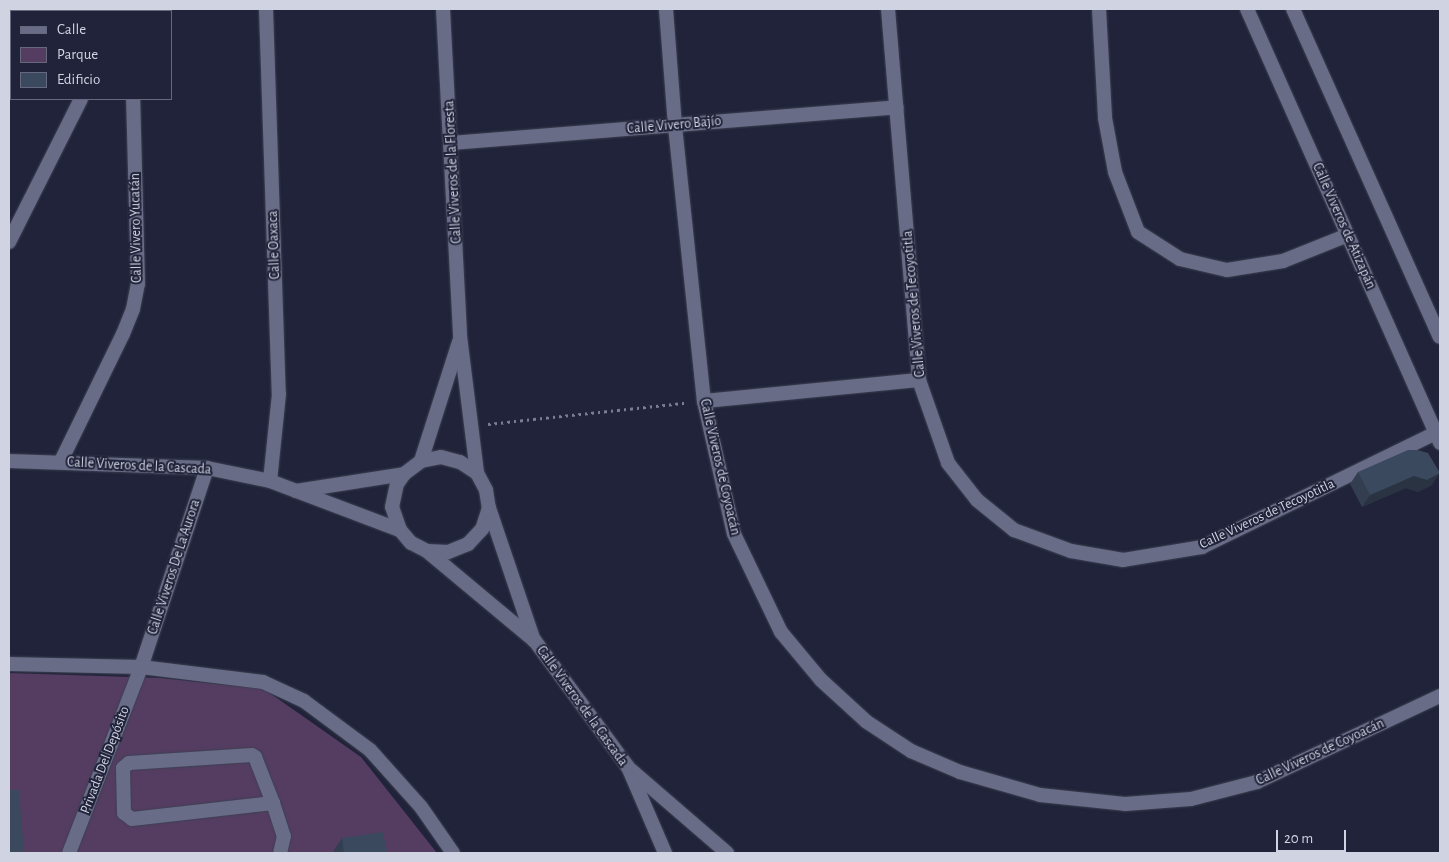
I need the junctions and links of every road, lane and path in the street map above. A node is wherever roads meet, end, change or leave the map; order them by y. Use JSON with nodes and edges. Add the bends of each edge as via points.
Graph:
{"nodes":[{"id":1,"x":266,"y":9,"type":"edge"},
{"id":2,"x":443,"y":9,"type":"edge"},
{"id":3,"x":666,"y":9,"type":"edge"},
{"id":4,"x":888,"y":9,"type":"edge"},
{"id":5,"x":1099,"y":9,"type":"edge"},
{"id":6,"x":1247,"y":9,"type":"edge"},
{"id":7,"x":1293,"y":9,"type":"edge"},
{"id":8,"x":80,"y":100,"type":"edge"},
{"id":9,"x":133,"y":100,"type":"edge"},
{"id":10,"x":897,"y":107,"type":"junction"},
{"id":11,"x":675,"y":126,"type":"junction"},
{"id":12,"x":452,"y":143,"type":"junction"},
{"id":13,"x":1348,"y":235,"type":"junction"},
{"id":14,"x":9,"y":242,"type":"edge"},
{"id":15,"x":460,"y":336,"type":"junction"},
{"id":16,"x":1440,"y":337,"type":"edge"},
{"id":17,"x":919,"y":380,"type":"junction"},
{"id":18,"x":704,"y":401,"type":"junction"},
{"id":19,"x":473,"y":425,"type":"junction"},
{"id":20,"x":1439,"y":436,"type":"edge"},
{"id":21,"x":9,"y":461,"type":"edge"},
{"id":22,"x":61,"y":461,"type":"junction"},
{"id":23,"x":421,"y":461,"type":"junction"},
{"id":24,"x":207,"y":468,"type":"junction"},
{"id":25,"x":404,"y":474,"type":"junction"},
{"id":26,"x":477,"y":474,"type":"junction"},
{"id":27,"x":270,"y":481,"type":"junction"},
{"id":28,"x":296,"y":491,"type":"junction"},
{"id":29,"x":488,"y":508,"type":"junction"},
{"id":30,"x":400,"y":530,"type":"junction"},
{"id":31,"x":427,"y":551,"type":"junction"},
{"id":32,"x":534,"y":642,"type":"junction"},
{"id":33,"x":9,"y":664,"type":"edge"},
{"id":34,"x":141,"y":667,"type":"junction"},
{"id":35,"x":1440,"y":696,"type":"edge"},
{"id":36,"x":628,"y":767,"type":"junction"},
{"id":37,"x":273,"y":803,"type":"junction"},
{"id":38,"x":69,"y":853,"type":"edge"},
{"id":39,"x":280,"y":853,"type":"edge"},
{"id":40,"x":453,"y":853,"type":"edge"},
{"id":41,"x":665,"y":853,"type":"edge"},
{"id":42,"x":727,"y":853,"type":"edge"}],
"edges":[{"from":1,"to":27,"type":"street","name":"Calle Oaxaca","via":[[279,394]]},
{"from":2,"to":12,"type":"street","name":"Calle Viveros de la Floresta"},
{"from":3,"to":11,"type":"street","name":"Calle Viveros de Coyoacán"},
{"from":4,"to":10,"type":"street","name":"Calle Viveros de Tecoyotitla"},
{"from":5,"to":13,"type":"street","via":[[1105,118],[1115,172],[1138,232],[1180,259],[1227,270],[1283,261]]},
{"from":6,"to":13,"type":"street","name":"Calle Viveros de Atizapán"},
{"from":7,"to":16,"type":"street"},
{"from":8,"to":14,"type":"street"},
{"from":9,"to":22,"type":"street","name":"Calle Vivero Yucatán","via":[[138,284],[122,334]]},
{"from":10,"to":11,"type":"street","name":"Calle Vivero Bajío"},
{"from":10,"to":17,"type":"street","name":"Calle Viveros de Tecoyotitla"},
{"from":11,"to":12,"type":"street","name":"Calle Vivero Bajío"},
{"from":11,"to":18,"type":"street","name":"Calle Viveros de Coyoacán"},
{"from":12,"to":15,"type":"street","name":"Calle Viveros de la Floresta"},
{"from":13,"to":20,"type":"street","name":"Calle Viveros de Atizapán"},
{"from":15,"to":19,"type":"street","name":"Calle Viveros de la Floresta"},
{"from":15,"to":23,"type":"street","name":"Calle Viveros de la Floresta"},
{"from":17,"to":18,"type":"street"},
{"from":17,"to":20,"type":"street","name":"Calle Viveros de Tecoyotitla","via":[[948,463],[977,500],[1014,530],[1071,550],[1123,560],[1202,547]]},
{"from":18,"to":19,"type":"path"},
{"from":18,"to":35,"type":"street","name":"Calle Viveros de Coyoacán","via":[[734,534],[781,632],[820,680],[867,722],[911,751],[960,772],[1040,795],[1125,804],[1190,799],[1257,782]]},
{"from":19,"to":26,"type":"street","name":"Calle Viveros de la Floresta"},
{"from":21,"to":22,"type":"street","name":"Calle Viveros de la Cascada"},
{"from":22,"to":24,"type":"street","name":"Calle Viveros de la Cascada"},
{"from":23,"to":25,"type":"street"},
{"from":23,"to":26,"type":"street","via":[[441,457],[460,462]]},
{"from":24,"to":27,"type":"street","name":"Calle Viveros de la Cascada"},
{"from":24,"to":34,"type":"street","name":"Calle Viveros De La Aurora"},
{"from":25,"to":28,"type":"street","name":"Calle Viveros de la Cascada"},
{"from":25,"to":30,"type":"street","via":[[397,484],[392,507]]},
{"from":26,"to":29,"type":"street","via":[[486,490]]},
{"from":27,"to":28,"type":"street","name":"Calle Viveros de la Cascada"},
{"from":28,"to":30,"type":"street","name":"Calle Viveros de la Cascada"},
{"from":29,"to":31,"type":"street","via":[[482,529],[468,544],[448,552]]},
{"from":29,"to":32,"type":"street","name":"Calle Viveros de la Cascada"},
{"from":30,"to":31,"type":"street","via":[[412,543]]},
{"from":31,"to":32,"type":"street","name":"Calle Viveros de la Cascada"},
{"from":32,"to":36,"type":"street","name":"Calle Viveros de la Cascada"},
{"from":33,"to":34,"type":"street"},
{"from":34,"to":38,"type":"street","name":"Privada Del Depósito"},
{"from":34,"to":40,"type":"street","via":[[263,682],[304,701],[370,750],[421,807]]},
{"from":36,"to":41,"type":"street","name":"Calle Viveros de la Cascada"},
{"from":36,"to":42,"type":"street"},
{"from":37,"to":37,"type":"street","via":[[132,819],[124,813],[123,768],[129,763],[248,754],[256,757]]},
{"from":37,"to":39,"type":"street","via":[[284,836]]}]}
